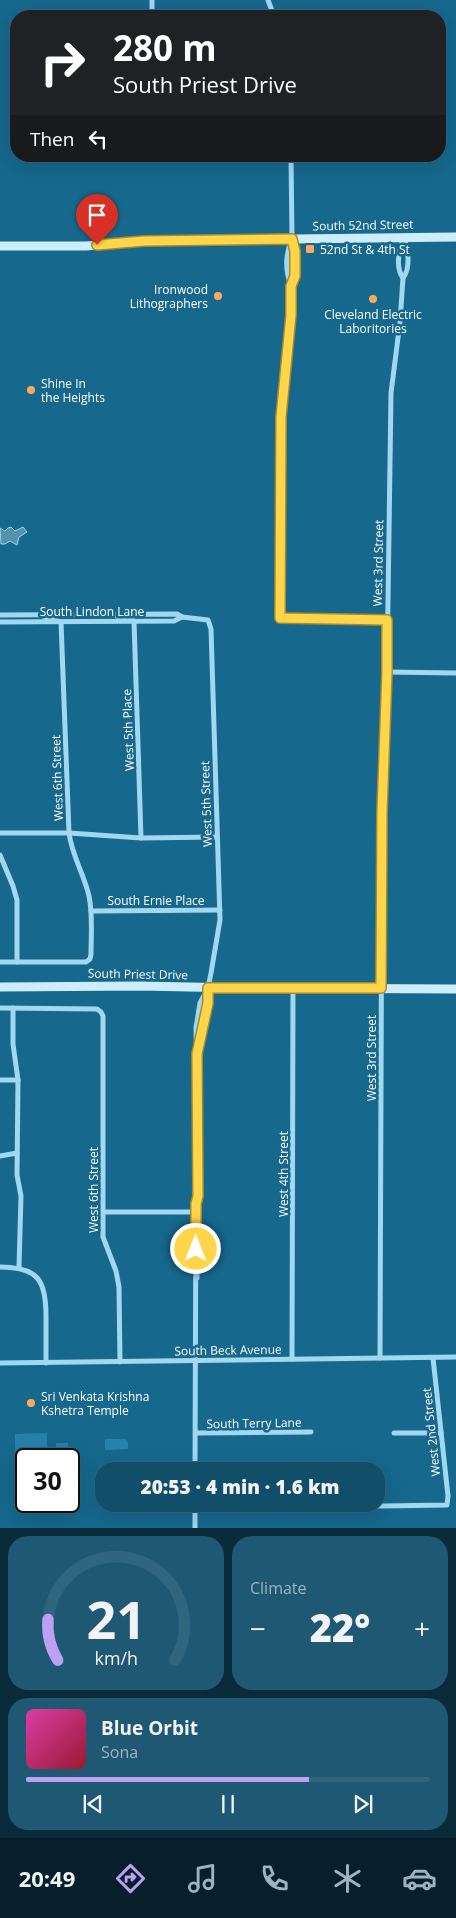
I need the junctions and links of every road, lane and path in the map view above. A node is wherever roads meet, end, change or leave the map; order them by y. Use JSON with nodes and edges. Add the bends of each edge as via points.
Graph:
{"nodes":[{"id":1,"x":292,"y":162,"type":"edge"},
{"id":2,"x":456,"y":236,"type":"edge"},
{"id":3,"x":404,"y":237,"type":"junction"},
{"id":4,"x":292,"y":239,"type":"junction"},
{"id":5,"x":0,"y":246,"type":"edge"},
{"id":6,"x":111,"y":614,"type":"junction"},
{"id":7,"x":0,"y":615,"type":"edge"},
{"id":8,"x":40,"y":615,"type":"junction"},
{"id":9,"x":182,"y":617,"type":"junction"},
{"id":10,"x":208,"y":620,"type":"joint"},
{"id":11,"x":387,"y":620,"type":"junction"},
{"id":12,"x":134,"y":621,"type":"junction"},
{"id":13,"x":0,"y":622,"type":"edge"},
{"id":14,"x":61,"y":622,"type":"junction"},
{"id":15,"x":387,"y":672,"type":"junction"},
{"id":16,"x":456,"y":673,"type":"edge"},
{"id":17,"x":0,"y":833,"type":"edge"},
{"id":18,"x":69,"y":833,"type":"junction"},
{"id":19,"x":142,"y":838,"type":"junction"},
{"id":20,"x":217,"y":838,"type":"junction"},
{"id":21,"x":0,"y":855,"type":"edge"},
{"id":22,"x":91,"y":910,"type":"junction"},
{"id":23,"x":220,"y":910,"type":"junction"},
{"id":24,"x":90,"y":959,"type":"joint"},
{"id":25,"x":0,"y":962,"type":"edge"},
{"id":26,"x":17,"y":962,"type":"junction"},
{"id":27,"x":0,"y":987,"type":"edge"},
{"id":28,"x":208,"y":988,"type":"junction"},
{"id":29,"x":293,"y":988,"type":"junction"},
{"id":30,"x":381,"y":988,"type":"junction"},
{"id":31,"x":456,"y":989,"type":"edge"},
{"id":32,"x":0,"y":1008,"type":"edge"},
{"id":33,"x":13,"y":1008,"type":"junction"},
{"id":34,"x":0,"y":1080,"type":"edge"},
{"id":35,"x":18,"y":1080,"type":"junction"},
{"id":36,"x":17,"y":1153,"type":"junction"},
{"id":37,"x":0,"y":1156,"type":"edge"},
{"id":38,"x":103,"y":1212,"type":"junction"},
{"id":39,"x":196,"y":1212,"type":"junction"},
{"id":40,"x":0,"y":1267,"type":"edge"},
{"id":41,"x":19,"y":1267,"type":"junction"},
{"id":42,"x":456,"y":1357,"type":"edge"},
{"id":43,"x":380,"y":1358,"type":"junction"},
{"id":44,"x":433,"y":1358,"type":"junction"},
{"id":45,"x":292,"y":1359,"type":"junction"},
{"id":46,"x":196,"y":1361,"type":"junction"},
{"id":47,"x":120,"y":1362,"type":"junction"},
{"id":48,"x":0,"y":1363,"type":"edge"},
{"id":49,"x":46,"y":1363,"type":"junction"},
{"id":50,"x":312,"y":1432,"type":"dead end"},
{"id":51,"x":196,"y":1433,"type":"junction"},
{"id":52,"x":394,"y":1433,"type":"dead end"},
{"id":53,"x":441,"y":1433,"type":"junction"},
{"id":54,"x":196,"y":1462,"type":"edge"},
{"id":55,"x":385,"y":1504,"type":"edge"},
{"id":56,"x":196,"y":1512,"type":"edge"},
{"id":57,"x":195,"y":1528,"type":"edge"}],
"edges":[{"from":1,"to":4,"type":"street"},
{"from":2,"to":3,"type":"main road","name":"South 52nd Street"},
{"from":3,"to":4,"type":"main road","name":"South 52nd Street"},
{"from":3,"to":11,"type":"street","name":"West 3rd Street","via":[[407,264],[391,393]]},
{"from":4,"to":5,"type":"main road","name":"South 52nd Street"},
{"from":4,"to":11,"type":"street","via":[[295,276],[291,286],[281,417],[280,618]]},
{"from":6,"to":8,"type":"street","name":"South Lindon Lane"},
{"from":6,"to":9,"type":"street","name":"South Lindon Lane","via":[[177,614]]},
{"from":6,"to":12,"type":"street"},
{"from":7,"to":8,"type":"street","name":"South Lindon Lane"},
{"from":8,"to":14,"type":"street"},
{"from":9,"to":10,"type":"street","name":"South Lindon Lane"},
{"from":9,"to":12,"type":"street","name":"South Lindon Lane","via":[[177,621]]},
{"from":10,"to":20,"type":"street","name":"West 5th Street","via":[[211,629]]},
{"from":11,"to":15,"type":"street","name":"West 3rd Street"},
{"from":12,"to":14,"type":"street","name":"South Lindon Lane"},
{"from":12,"to":19,"type":"street","name":"West 5th Place"},
{"from":13,"to":14,"type":"street","name":"South Lindon Lane"},
{"from":14,"to":18,"type":"street","name":"West 6th Street"},
{"from":15,"to":16,"type":"street"},
{"from":15,"to":30,"type":"street","name":"West 3rd Street"},
{"from":17,"to":18,"type":"street"},
{"from":18,"to":19,"type":"street"},
{"from":18,"to":22,"type":"street","name":"West 6th Street"},
{"from":19,"to":20,"type":"street"},
{"from":20,"to":23,"type":"street","name":"West 5th Street"},
{"from":21,"to":26,"type":"street","via":[[17,900]]},
{"from":22,"to":23,"type":"street","name":"South Ernie Place"},
{"from":22,"to":24,"type":"street","name":"West 6th Street"},
{"from":23,"to":28,"type":"street","name":"West 5th Street","via":[[218,940]]},
{"from":24,"to":26,"type":"street","name":"South Priest Drive","via":[[86,962]]},
{"from":25,"to":26,"type":"street","name":"South Priest Drive"},
{"from":27,"to":28,"type":"main road","name":"South Priest Drive"},
{"from":28,"to":29,"type":"main road","name":"South Priest Drive"},
{"from":28,"to":39,"type":"street","name":"West 5th Street","via":[[197,1054]]},
{"from":29,"to":30,"type":"main road","name":"South Priest Drive"},
{"from":29,"to":45,"type":"street","name":"West 4th Street"},
{"from":30,"to":31,"type":"main road","name":"South Priest Drive"},
{"from":30,"to":43,"type":"street","name":"West 3rd Street"},
{"from":32,"to":33,"type":"street"},
{"from":33,"to":35,"type":"street"},
{"from":33,"to":38,"type":"street","name":"West 6th Street","via":[[97,1009],[103,1016]]},
{"from":34,"to":35,"type":"street"},
{"from":35,"to":36,"type":"street"},
{"from":36,"to":37,"type":"street"},
{"from":36,"to":41,"type":"street"},
{"from":38,"to":39,"type":"street"},
{"from":38,"to":47,"type":"street","name":"West 6th Street","via":[[103,1237],[114,1263],[119,1287]]},
{"from":39,"to":46,"type":"street","name":"West 5th Street"},
{"from":40,"to":41,"type":"street"},
{"from":41,"to":49,"type":"street","via":[[40,1280],[45,1294]]},
{"from":42,"to":44,"type":"street","name":"South Beck Avenue"},
{"from":43,"to":44,"type":"street","name":"South Beck Avenue"},
{"from":43,"to":45,"type":"street","name":"South Beck Avenue"},
{"from":44,"to":53,"type":"street","name":"West 2nd Street"},
{"from":45,"to":46,"type":"street","name":"South Beck Avenue"},
{"from":46,"to":47,"type":"street","name":"South Beck Avenue"},
{"from":46,"to":51,"type":"street","name":"West 5th Street"},
{"from":47,"to":49,"type":"street","name":"South Beck Avenue"},
{"from":48,"to":49,"type":"street","name":"South Beck Avenue"},
{"from":50,"to":51,"type":"street","name":"South Terry Lane"},
{"from":51,"to":54,"type":"street","name":"West 5th Street"},
{"from":52,"to":53,"type":"street"},
{"from":53,"to":55,"type":"street","name":"West 2nd Street","via":[[447,1504]]},
{"from":56,"to":57,"type":"street"}]}
